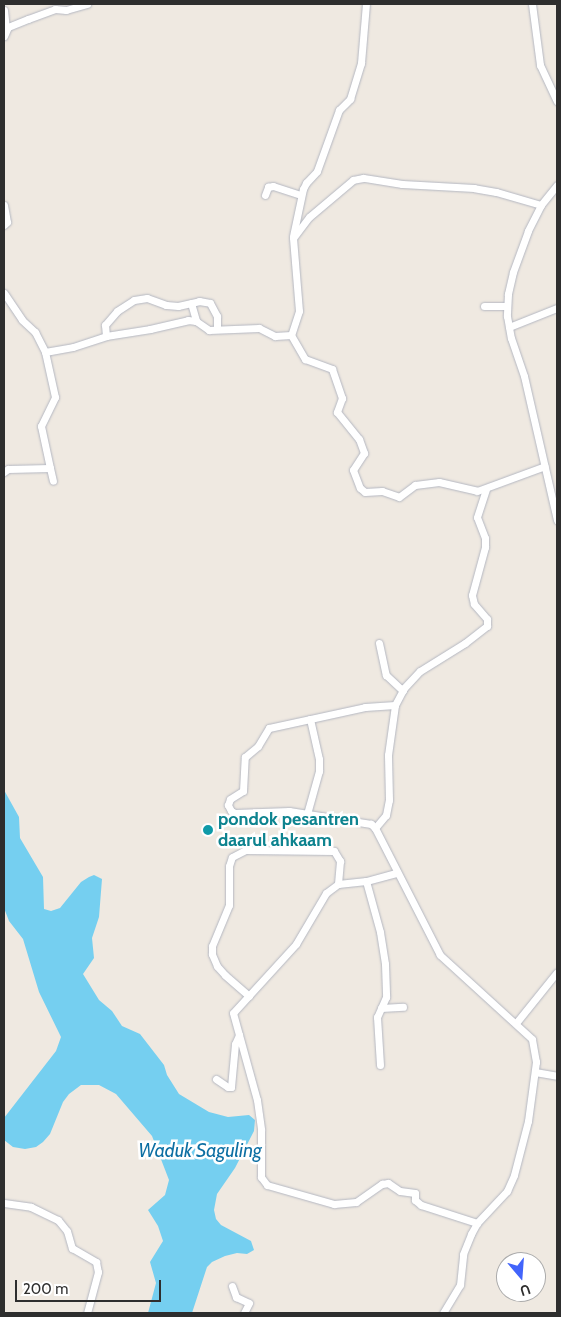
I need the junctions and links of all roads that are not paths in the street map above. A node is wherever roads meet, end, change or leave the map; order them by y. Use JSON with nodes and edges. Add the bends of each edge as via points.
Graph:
{"nodes":[{"id":1,"x":87,"y":4,"type":"edge"},
{"id":2,"x":366,"y":4,"type":"edge"},
{"id":3,"x":532,"y":4,"type":"edge"},
{"id":4,"x":4,"y":10,"type":"edge"},
{"id":5,"x":5,"y":33,"type":"edge"},
{"id":6,"x":557,"y":101,"type":"edge"},
{"id":7,"x":557,"y":185,"type":"edge"},
{"id":8,"x":265,"y":195,"type":"dead end"},
{"id":9,"x":302,"y":195,"type":"junction"},
{"id":10,"x":4,"y":205,"type":"edge"},
{"id":11,"x":541,"y":205,"type":"junction"},
{"id":12,"x":4,"y":225,"type":"edge"},
{"id":13,"x":293,"y":238,"type":"junction"},
{"id":14,"x":4,"y":293,"type":"edge"},
{"id":15,"x":190,"y":303,"type":"junction"},
{"id":16,"x":484,"y":306,"type":"dead end"},
{"id":17,"x":507,"y":306,"type":"junction"},
{"id":18,"x":557,"y":308,"type":"edge"},
{"id":19,"x":196,"y":321,"type":"junction"},
{"id":20,"x":509,"y":327,"type":"junction"},
{"id":21,"x":217,"y":329,"type":"junction"},
{"id":22,"x":291,"y":335,"type":"junction"},
{"id":23,"x":106,"y":336,"type":"junction"},
{"id":24,"x":45,"y":352,"type":"junction"},
{"id":25,"x":545,"y":466,"type":"junction"},
{"id":26,"x":50,"y":468,"type":"junction"},
{"id":27,"x":4,"y":472,"type":"edge"},
{"id":28,"x":549,"y":478,"type":"junction"},
{"id":29,"x":52,"y":481,"type":"dead end"},
{"id":30,"x":557,"y":484,"type":"edge"},
{"id":31,"x":486,"y":489,"type":"junction"},
{"id":32,"x":557,"y":520,"type":"edge"},
{"id":33,"x":379,"y":643,"type":"dead end"},
{"id":34,"x":402,"y":691,"type":"junction"},
{"id":35,"x":395,"y":704,"type":"junction"},
{"id":36,"x":310,"y":719,"type":"junction"},
{"id":37,"x":307,"y":814,"type":"junction"},
{"id":38,"x":375,"y":828,"type":"junction"},
{"id":39,"x":396,"y":873,"type":"junction"},
{"id":40,"x":366,"y":881,"type":"junction"},
{"id":41,"x":338,"y":884,"type":"junction"},
{"id":42,"x":557,"y":972,"type":"edge"},
{"id":43,"x":249,"y":996,"type":"junction"},
{"id":44,"x":403,"y":1007,"type":"dead end"},
{"id":45,"x":381,"y":1008,"type":"junction"},
{"id":46,"x":516,"y":1023,"type":"junction"},
{"id":47,"x":239,"y":1035,"type":"junction"},
{"id":48,"x":380,"y":1065,"type":"dead end"},
{"id":49,"x":535,"y":1072,"type":"junction"},
{"id":50,"x":557,"y":1076,"type":"edge"},
{"id":51,"x":216,"y":1079,"type":"dead end"},
{"id":52,"x":4,"y":1203,"type":"edge"},
{"id":53,"x":477,"y":1223,"type":"junction"},
{"id":54,"x":232,"y":1286,"type":"dead end"},
{"id":55,"x":86,"y":1313,"type":"edge"},
{"id":56,"x":244,"y":1313,"type":"edge"},
{"id":57,"x":444,"y":1313,"type":"edge"}],
"edges":[{"from":1,"to":5,"type":"street","via":[[66,10],[54,9]]},
{"from":2,"to":9,"type":"street","via":[[361,63],[350,99],[339,110],[317,171],[306,183]]},
{"from":3,"to":6,"type":"street","via":[[540,64]]},
{"from":4,"to":5,"type":"street"},
{"from":7,"to":11,"type":"street"},
{"from":8,"to":9,"type":"street","via":[[268,187],[273,186]]},
{"from":9,"to":13,"type":"street"},
{"from":10,"to":12,"type":"street","via":[[7,222]]},
{"from":11,"to":13,"type":"street","via":[[474,188],[357,178],[309,217]]},
{"from":11,"to":17,"type":"street","via":[[513,272]]},
{"from":13,"to":22,"type":"street","via":[[299,312]]},
{"from":14,"to":24,"type":"street","via":[[22,320],[35,332]]},
{"from":15,"to":19,"type":"street"},
{"from":15,"to":21,"type":"street","via":[[210,303],[217,316]]},
{"from":15,"to":23,"type":"street","via":[[178,306],[147,298],[134,300],[122,306],[108,320]]},
{"from":16,"to":17,"type":"street"},
{"from":17,"to":20,"type":"street"},
{"from":18,"to":20,"type":"street"},
{"from":19,"to":21,"type":"street","via":[[207,329]]},
{"from":19,"to":23,"type":"street"},
{"from":20,"to":25,"type":"street"},
{"from":21,"to":22,"type":"street","via":[[259,328],[275,336]]},
{"from":22,"to":31,"type":"street","via":[[304,359],[332,369],[342,398],[336,411],[358,439],[364,453],[353,470],[365,492],[382,491],[399,497],[415,485],[439,482],[473,491]]},
{"from":23,"to":24,"type":"street"},
{"from":24,"to":26,"type":"street","via":[[55,397],[41,429]]},
{"from":25,"to":28,"type":"street"},
{"from":25,"to":31,"type":"street"},
{"from":26,"to":27,"type":"street","via":[[8,469]]},
{"from":26,"to":29,"type":"street"},
{"from":28,"to":30,"type":"street"},
{"from":28,"to":32,"type":"street"},
{"from":31,"to":34,"type":"street","via":[[477,517],[485,548],[472,595],[488,626],[423,669]]},
{"from":33,"to":34,"type":"street","via":[[386,675]]},
{"from":34,"to":35,"type":"street"},
{"from":35,"to":36,"type":"street"},
{"from":35,"to":38,"type":"street","via":[[388,755],[389,800],[386,815]]},
{"from":36,"to":37,"type":"street","via":[[319,771]]},
{"from":36,"to":37,"type":"street","via":[[267,730],[261,743],[245,757],[243,791],[230,799],[228,805],[235,813],[275,811]]},
{"from":37,"to":38,"type":"street","via":[[367,822]]},
{"from":38,"to":39,"type":"street"},
{"from":39,"to":40,"type":"street"},
{"from":39,"to":46,"type":"street","via":[[440,955]]},
{"from":40,"to":41,"type":"street"},
{"from":40,"to":45,"type":"street","via":[[385,964],[386,997]]},
{"from":41,"to":43,"type":"street","via":[[326,892],[296,944]]},
{"from":41,"to":43,"type":"street","via":[[340,861],[334,852],[246,850],[232,857],[229,905],[212,954],[225,975]]},
{"from":42,"to":46,"type":"street"},
{"from":43,"to":47,"type":"street","via":[[233,1013]]},
{"from":44,"to":45,"type":"street"},
{"from":45,"to":48,"type":"street","via":[[377,1016]]},
{"from":46,"to":49,"type":"street","via":[[534,1042],[537,1056]]},
{"from":47,"to":51,"type":"street","via":[[231,1086],[228,1088]]},
{"from":47,"to":53,"type":"street","via":[[257,1100],[261,1177],[265,1184],[324,1202],[345,1204],[361,1200],[388,1183],[400,1191],[415,1193],[415,1200],[421,1205]]},
{"from":49,"to":50,"type":"street"},
{"from":49,"to":53,"type":"street","via":[[528,1121],[512,1180],[507,1191]]},
{"from":52,"to":55,"type":"street","via":[[31,1207],[58,1220],[67,1231],[72,1248],[96,1262],[98,1272]]},
{"from":53,"to":57,"type":"street","via":[[463,1254],[460,1285]]},
{"from":54,"to":56,"type":"street","via":[[236,1297],[248,1303]]}]}
